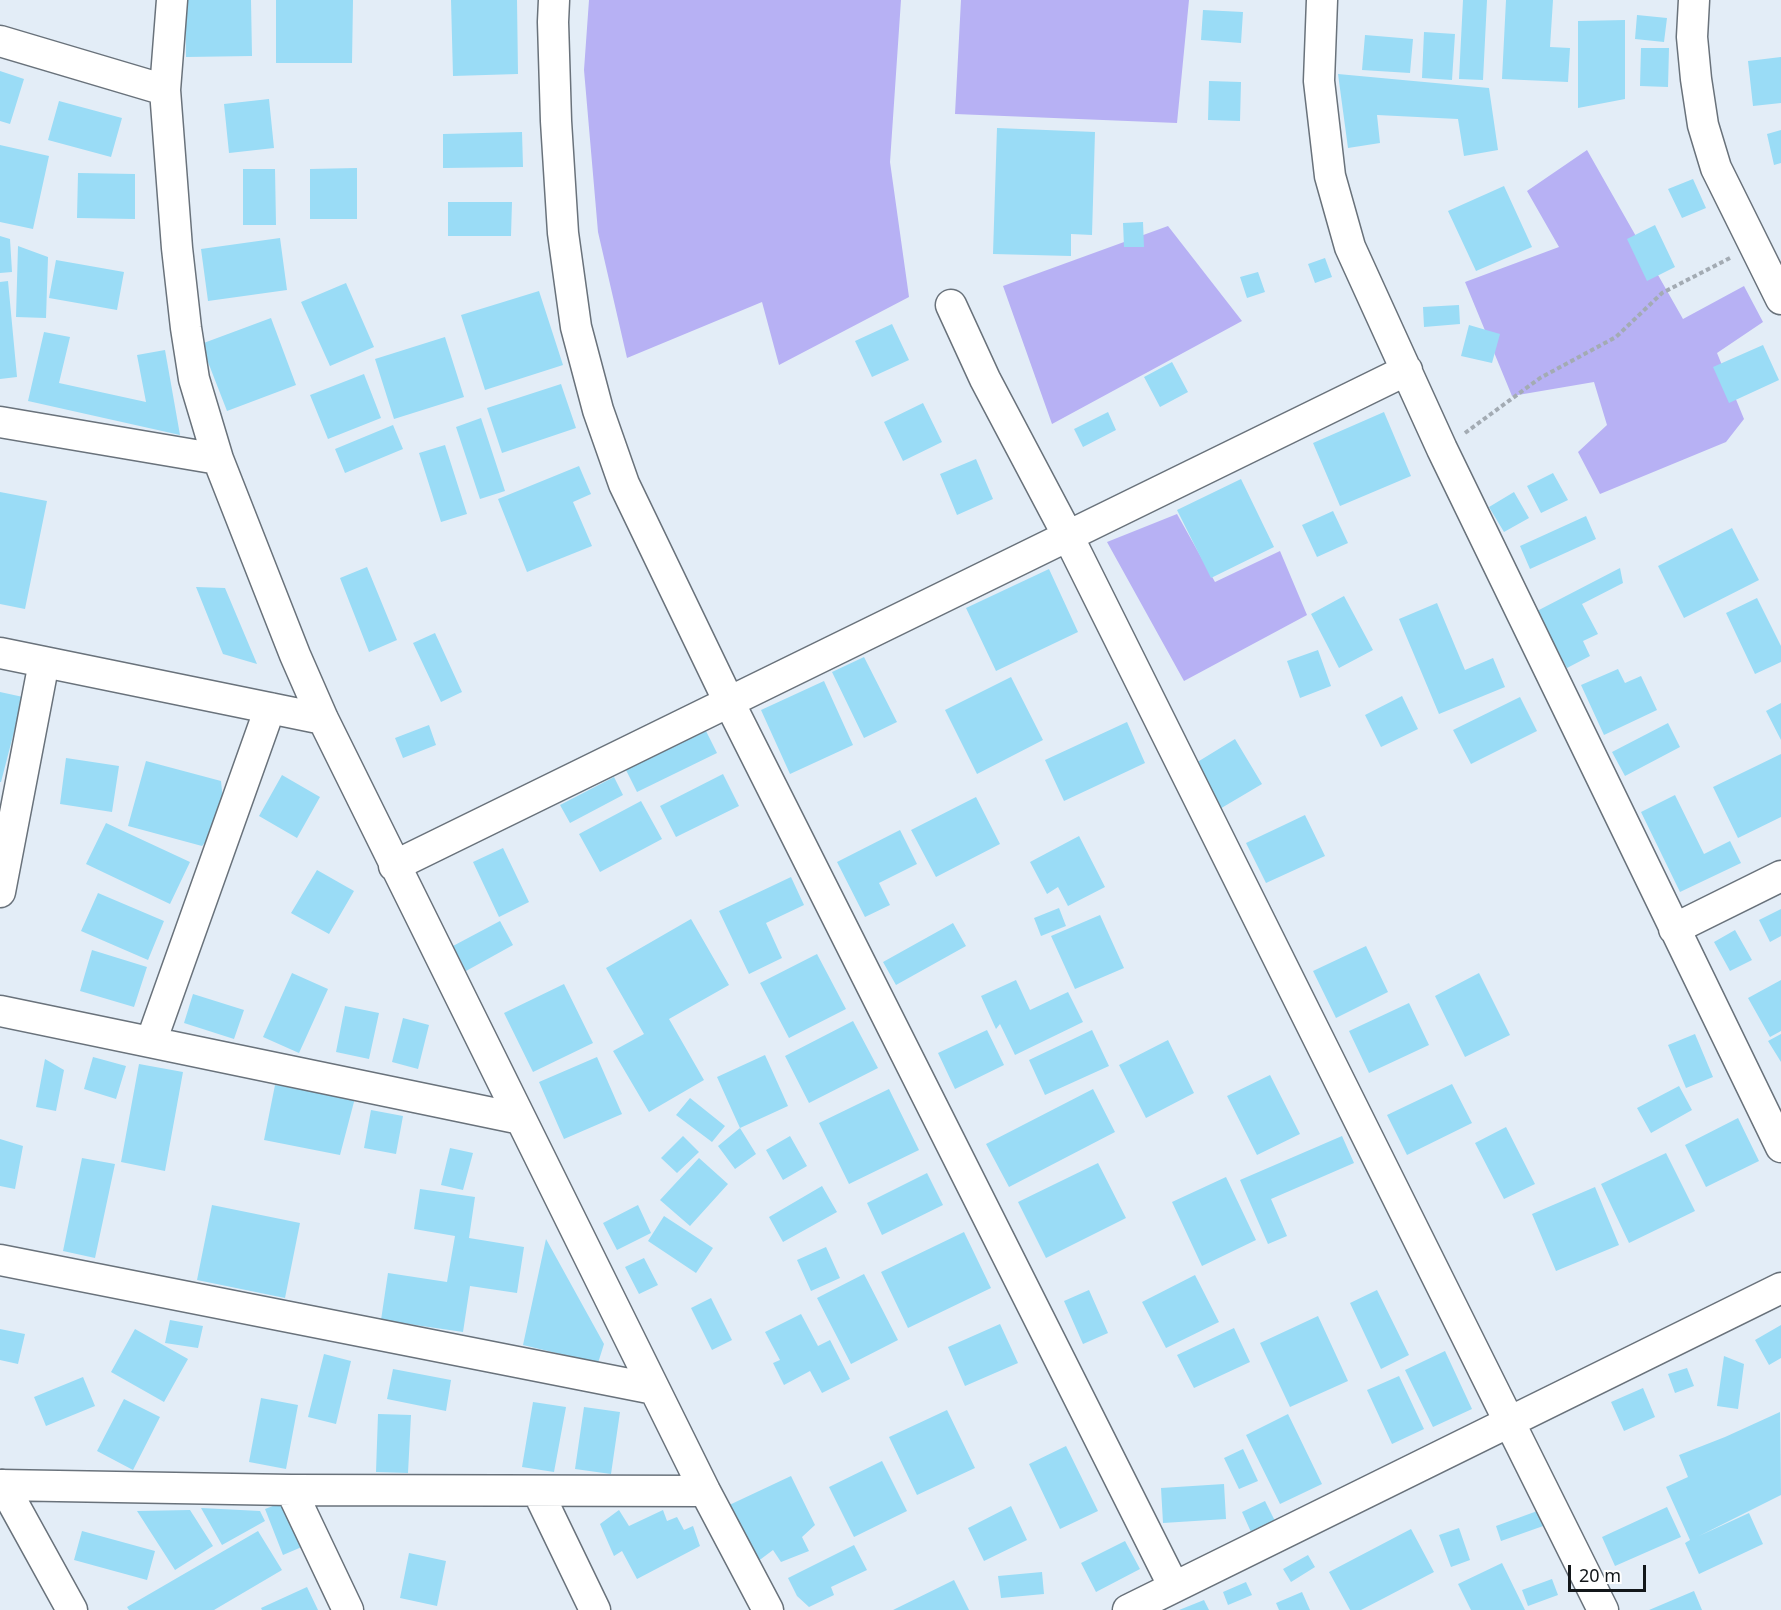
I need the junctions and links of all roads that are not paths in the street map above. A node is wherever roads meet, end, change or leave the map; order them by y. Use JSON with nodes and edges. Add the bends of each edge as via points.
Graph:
{"nodes":[{"id":1,"x":172,"y":0,"type":"edge"},
{"id":2,"x":554,"y":0,"type":"edge"},
{"id":3,"x":1322,"y":0,"type":"edge"},
{"id":4,"x":1694,"y":0,"type":"edge"},
{"id":5,"x":0,"y":41,"type":"edge"},
{"id":6,"x":165,"y":90,"type":"junction"},
{"id":7,"x":1781,"y":299,"type":"edge"},
{"id":8,"x":951,"y":305,"type":"dead end"},
{"id":9,"x":1407,"y":370,"type":"junction"},
{"id":10,"x":0,"y":422,"type":"edge"},
{"id":11,"x":218,"y":459,"type":"junction"},
{"id":12,"x":1068,"y":536,"type":"junction"},
{"id":13,"x":0,"y":653,"type":"edge"},
{"id":14,"x":44,"y":662,"type":"junction"},
{"id":15,"x":729,"y":702,"type":"junction"},
{"id":16,"x":270,"y":708,"type":"junction"},
{"id":17,"x":323,"y":719,"type":"junction"},
{"id":18,"x":394,"y":866,"type":"junction"},
{"id":19,"x":1781,"y":876,"type":"edge"},
{"id":20,"x":0,"y":889,"type":"edge"},
{"id":21,"x":1674,"y":929,"type":"junction"},
{"id":22,"x":0,"y":1011,"type":"edge"},
{"id":23,"x":151,"y":1042,"type":"junction"},
{"id":24,"x":521,"y":1119,"type":"junction"},
{"id":25,"x":1781,"y":1146,"type":"edge"},
{"id":26,"x":0,"y":1260,"type":"edge"},
{"id":27,"x":1781,"y":1288,"type":"edge"},
{"id":28,"x":654,"y":1389,"type":"junction"},
{"id":29,"x":1510,"y":1421,"type":"junction"},
{"id":30,"x":1,"y":1485,"type":"edge"},
{"id":31,"x":291,"y":1490,"type":"junction"},
{"id":32,"x":705,"y":1491,"type":"junction"},
{"id":33,"x":538,"y":1492,"type":"junction"},
{"id":34,"x":1174,"y":1587,"type":"junction"},
{"id":35,"x":72,"y":1610,"type":"edge"},
{"id":36,"x":348,"y":1610,"type":"edge"},
{"id":37,"x":595,"y":1610,"type":"edge"},
{"id":38,"x":768,"y":1610,"type":"edge"},
{"id":39,"x":1128,"y":1610,"type":"edge"},
{"id":40,"x":1603,"y":1610,"type":"edge"}],
"edges":[{"from":1,"to":6,"type":"street"},
{"from":2,"to":15,"type":"street","via":[[562,233],[579,338],[598,410],[624,484]]},
{"from":3,"to":9,"type":"street","via":[[1319,81],[1330,176],[1350,247]]},
{"from":4,"to":7,"type":"street","via":[[1692,37],[1703,125],[1716,168]]},
{"from":5,"to":6,"type":"street"},
{"from":6,"to":11,"type":"street","via":[[186,328],[194,379]]},
{"from":8,"to":12,"type":"street","via":[[985,379]]},
{"from":9,"to":12,"type":"street"},
{"from":9,"to":21,"type":"street"},
{"from":10,"to":11,"type":"street"},
{"from":11,"to":17,"type":"street"},
{"from":12,"to":15,"type":"street"},
{"from":12,"to":29,"type":"street"},
{"from":13,"to":14,"type":"street"},
{"from":14,"to":16,"type":"street"},
{"from":14,"to":20,"type":"street"},
{"from":15,"to":18,"type":"street"},
{"from":15,"to":34,"type":"street"},
{"from":16,"to":17,"type":"street"},
{"from":16,"to":23,"type":"street"},
{"from":17,"to":18,"type":"street"},
{"from":18,"to":24,"type":"street"},
{"from":19,"to":21,"type":"street"},
{"from":21,"to":25,"type":"street"},
{"from":22,"to":23,"type":"street"},
{"from":23,"to":24,"type":"street"},
{"from":24,"to":28,"type":"street"},
{"from":26,"to":28,"type":"street"},
{"from":27,"to":29,"type":"street"},
{"from":28,"to":32,"type":"street"},
{"from":29,"to":34,"type":"street"},
{"from":29,"to":40,"type":"street"},
{"from":30,"to":31,"type":"street"},
{"from":30,"to":35,"type":"street"},
{"from":31,"to":33,"type":"street"},
{"from":31,"to":36,"type":"street"},
{"from":32,"to":33,"type":"street"},
{"from":32,"to":38,"type":"street"},
{"from":33,"to":37,"type":"street"},
{"from":34,"to":39,"type":"street"}]}
